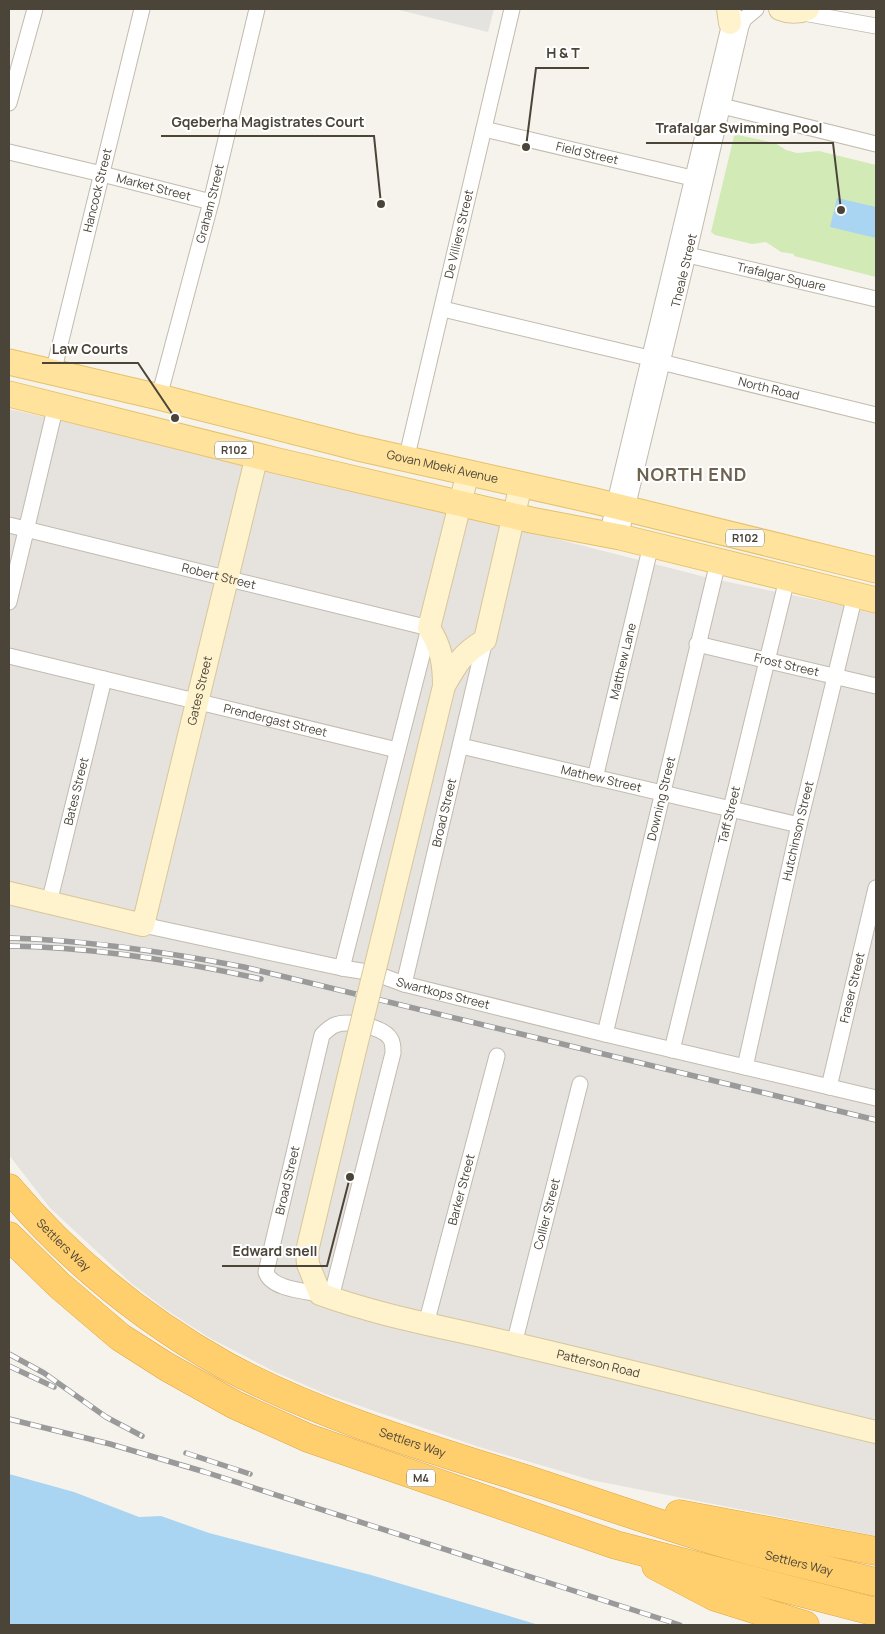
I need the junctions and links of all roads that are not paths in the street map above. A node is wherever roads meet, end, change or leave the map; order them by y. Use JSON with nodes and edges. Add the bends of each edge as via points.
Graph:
{"nodes":[{"id":1,"x":35,"y":9,"type":"edge"},
{"id":2,"x":142,"y":9,"type":"edge"},
{"id":3,"x":257,"y":9,"type":"edge"},
{"id":4,"x":512,"y":9,"type":"edge"},
{"id":5,"x":756,"y":9,"type":"edge"},
{"id":6,"x":844,"y":9,"type":"edge"},
{"id":7,"x":795,"y":10,"type":"edge"},
{"id":8,"x":731,"y":13,"type":"edge"},
{"id":9,"x":869,"y":24,"type":"edge"},
{"id":10,"x":9,"y":103,"type":"edge"},
{"id":11,"x":722,"y":106,"type":"junction"},
{"id":12,"x":484,"y":129,"type":"junction"},
{"id":13,"x":876,"y":144,"type":"edge"},
{"id":14,"x":9,"y":152,"type":"edge"},
{"id":15,"x":102,"y":174,"type":"junction"},
{"id":16,"x":692,"y":178,"type":"junction"},
{"id":17,"x":212,"y":202,"type":"junction"},
{"id":18,"x":688,"y":256,"type":"junction"},
{"id":19,"x":876,"y":299,"type":"edge"},
{"id":20,"x":443,"y":309,"type":"junction"},
{"id":21,"x":655,"y":360,"type":"junction"},
{"id":22,"x":9,"y":362,"type":"edge"},
{"id":23,"x":53,"y":373,"type":"junction"},
{"id":24,"x":9,"y":394,"type":"edge"},
{"id":25,"x":159,"y":397,"type":"junction"},
{"id":26,"x":56,"y":405,"type":"junction"},
{"id":27,"x":876,"y":415,"type":"edge"},
{"id":28,"x":257,"y":455,"type":"junction"},
{"id":29,"x":406,"y":460,"type":"junction"},
{"id":30,"x":468,"y":472,"type":"junction"},
{"id":31,"x":521,"y":484,"type":"junction"},
{"id":32,"x":460,"y":504,"type":"junction"},
{"id":33,"x":620,"y":507,"type":"junction"},
{"id":34,"x":513,"y":516,"type":"junction"},
{"id":35,"x":9,"y":525,"type":"edge"},
{"id":36,"x":25,"y":529,"type":"junction"},
{"id":37,"x":613,"y":536,"type":"junction"},
{"id":38,"x":651,"y":545,"type":"junction"},
{"id":39,"x":718,"y":562,"type":"junction"},
{"id":40,"x":876,"y":570,"type":"edge"},
{"id":41,"x":227,"y":577,"type":"junction"},
{"id":42,"x":787,"y":579,"type":"junction"},
{"id":43,"x":866,"y":598,"type":"edge"},
{"id":44,"x":9,"y":602,"type":"edge"},
{"id":45,"x":429,"y":628,"type":"junction"},
{"id":46,"x":485,"y":640,"type":"junction"},
{"id":47,"x":697,"y":644,"type":"junction"},
{"id":48,"x":9,"y":656,"type":"edge"},
{"id":49,"x":767,"y":660,"type":"junction"},
{"id":50,"x":836,"y":677,"type":"junction"},
{"id":51,"x":104,"y":679,"type":"junction"},
{"id":52,"x":444,"y":686,"type":"junction"},
{"id":53,"x":876,"y":686,"type":"edge"},
{"id":54,"x":197,"y":702,"type":"junction"},
{"id":55,"x":461,"y":746,"type":"junction"},
{"id":56,"x":396,"y":750,"type":"junction"},
{"id":57,"x":595,"y":778,"type":"junction"},
{"id":58,"x":662,"y":793,"type":"junction"},
{"id":59,"x":731,"y":809,"type":"junction"},
{"id":60,"x":799,"y":825,"type":"junction"},
{"id":61,"x":876,"y":888,"type":"edge"},
{"id":62,"x":9,"y":893,"type":"edge"},
{"id":63,"x":49,"y":903,"type":"junction"},
{"id":64,"x":143,"y":925,"type":"junction"},
{"id":65,"x":342,"y":968,"type":"junction"},
{"id":66,"x":404,"y":984,"type":"junction"},
{"id":67,"x":605,"y":1034,"type":"junction"},
{"id":68,"x":672,"y":1050,"type":"junction"},
{"id":69,"x":497,"y":1056,"type":"dead end"},
{"id":70,"x":745,"y":1067,"type":"junction"},
{"id":71,"x":580,"y":1084,"type":"dead end"},
{"id":72,"x":829,"y":1087,"type":"junction"},
{"id":73,"x":876,"y":1098,"type":"edge"},
{"id":74,"x":9,"y":1188,"type":"edge"},
{"id":75,"x":11,"y":1239,"type":"edge"},
{"id":76,"x":325,"y":1296,"type":"junction"},
{"id":77,"x":426,"y":1324,"type":"junction"},
{"id":78,"x":514,"y":1344,"type":"junction"},
{"id":79,"x":876,"y":1432,"type":"edge"},
{"id":80,"x":584,"y":1498,"type":"junction"},
{"id":81,"x":616,"y":1545,"type":"junction"},
{"id":82,"x":876,"y":1551,"type":"edge"},
{"id":83,"x":876,"y":1582,"type":"edge"},
{"id":84,"x":876,"y":1612,"type":"edge"},
{"id":85,"x":805,"y":1625,"type":"edge"}],
"edges":[{"from":1,"to":10,"type":"street"},
{"from":2,"to":15,"type":"street","name":"Hancock Street"},
{"from":3,"to":17,"type":"street","name":"Graham Street"},
{"from":4,"to":12,"type":"street","name":"De Villiers Street"},
{"from":5,"to":11,"type":"street","name":"Theale Street","via":[[740,26]]},
{"from":6,"to":9,"type":"street","via":[[852,17]]},
{"from":7,"to":9,"type":"street"},
{"from":8,"to":16,"type":"street","name":"Theale Street"},
{"from":11,"to":13,"type":"street"},
{"from":11,"to":18,"type":"street","name":"Theale Street"},
{"from":12,"to":16,"type":"street","name":"Field Street"},
{"from":12,"to":20,"type":"street","name":"De Villiers Street"},
{"from":14,"to":15,"type":"street","name":"Market Street"},
{"from":15,"to":17,"type":"street","name":"Market Street"},
{"from":15,"to":23,"type":"street","name":"Hancock Street"},
{"from":16,"to":21,"type":"street","name":"Theale Street"},
{"from":17,"to":25,"type":"street","name":"Graham Street"},
{"from":18,"to":19,"type":"street","name":"Trafalgar Square"},
{"from":18,"to":21,"type":"street","name":"Theale Street"},
{"from":20,"to":21,"type":"street","name":"North Road"},
{"from":20,"to":29,"type":"street","name":"De Villiers Street"},
{"from":21,"to":27,"type":"street","name":"North Road"},
{"from":21,"to":33,"type":"street","name":"Theale Street"},
{"from":22,"to":23,"type":"main road","name":"Govan Mbeki Avenue","number":"R102"},
{"from":23,"to":25,"type":"main road","name":"Govan Mbeki Avenue","number":"R102"},
{"from":24,"to":26,"type":"main road","number":"R102"},
{"from":25,"to":29,"type":"main road","name":"Govan Mbeki Avenue","number":"R102"},
{"from":26,"to":28,"type":"main road","number":"R102"},
{"from":26,"to":36,"type":"street"},
{"from":28,"to":32,"type":"main road","number":"R102"},
{"from":28,"to":41,"type":"street","name":"Gates Street"},
{"from":29,"to":30,"type":"main road","name":"Govan Mbeki Avenue","number":"R102"},
{"from":30,"to":31,"type":"main road","name":"Govan Mbeki Avenue","number":"R102"},
{"from":30,"to":32,"type":"street"},
{"from":31,"to":33,"type":"main road","name":"Govan Mbeki Avenue","number":"R102"},
{"from":31,"to":34,"type":"street","name":"Broad Street"},
{"from":32,"to":34,"type":"main road","number":"R102"},
{"from":32,"to":45,"type":"street"},
{"from":33,"to":37,"type":"street","name":"Theale Street"},
{"from":33,"to":40,"type":"main road","name":"Govan Mbeki Avenue","number":"R102"},
{"from":34,"to":37,"type":"main road","number":"R102"},
{"from":34,"to":46,"type":"street","name":"Broad Street"},
{"from":35,"to":36,"type":"street","name":"Robert Street"},
{"from":36,"to":41,"type":"street","name":"Robert Street"},
{"from":36,"to":44,"type":"street"},
{"from":37,"to":38,"type":"main road","number":"R102"},
{"from":38,"to":39,"type":"main road","number":"R102"},
{"from":38,"to":57,"type":"street","name":"Matthew Lane"},
{"from":39,"to":42,"type":"main road","number":"R102"},
{"from":39,"to":47,"type":"street","name":"Downing Street"},
{"from":41,"to":45,"type":"street","name":"Robert Street"},
{"from":41,"to":54,"type":"street","name":"Gates Street"},
{"from":42,"to":43,"type":"main road","number":"R102"},
{"from":42,"to":49,"type":"street","name":"Taff Street"},
{"from":43,"to":50,"type":"street","name":"Hutchinson Street"},
{"from":45,"to":52,"type":"street","via":[[443,659]]},
{"from":45,"to":56,"type":"street"},
{"from":46,"to":52,"type":"street","via":[[465,654]]},
{"from":46,"to":55,"type":"street","name":"Broad Street"},
{"from":47,"to":49,"type":"street","name":"Frost Street"},
{"from":47,"to":58,"type":"street","name":"Downing Street"},
{"from":48,"to":51,"type":"street","name":"Prendergast Street"},
{"from":49,"to":50,"type":"street","name":"Frost Street"},
{"from":49,"to":59,"type":"street","name":"Taff Street"},
{"from":50,"to":53,"type":"street","name":"Frost Street"},
{"from":50,"to":60,"type":"street","name":"Hutchinson Street"},
{"from":51,"to":54,"type":"street","name":"Prendergast Street"},
{"from":51,"to":63,"type":"street","name":"Bates Street"},
{"from":52,"to":76,"type":"street","bridge":true,"via":[[307,1251],[308,1264]]},
{"from":54,"to":56,"type":"street","name":"Prendergast Street"},
{"from":54,"to":64,"type":"street","name":"Gates Street"},
{"from":55,"to":57,"type":"street","name":"Mathew Street"},
{"from":55,"to":66,"type":"street","name":"Broad Street"},
{"from":56,"to":65,"type":"street"},
{"from":57,"to":58,"type":"street","name":"Mathew Street"},
{"from":58,"to":59,"type":"street","name":"Mathew Street"},
{"from":58,"to":67,"type":"street","name":"Downing Street"},
{"from":59,"to":60,"type":"street","name":"Mathew Street"},
{"from":59,"to":68,"type":"street","name":"Taff Street"},
{"from":60,"to":70,"type":"street","name":"Hutchinson Street"},
{"from":61,"to":72,"type":"street","name":"Fraser Street"},
{"from":62,"to":63,"type":"street","name":"Swartkops Street"},
{"from":63,"to":64,"type":"street","name":"Swartkops Street"},
{"from":64,"to":65,"type":"street","name":"Swartkops Street"},
{"from":65,"to":66,"type":"street","name":"Swartkops Street","via":[[374,973]]},
{"from":66,"to":67,"type":"street","name":"Swartkops Street"},
{"from":67,"to":68,"type":"street","name":"Swartkops Street"},
{"from":68,"to":70,"type":"street","name":"Swartkops Street"},
{"from":69,"to":77,"type":"street","name":"Barker Street"},
{"from":70,"to":72,"type":"street","name":"Swartkops Street"},
{"from":71,"to":78,"type":"street","name":"Collier Street"},
{"from":72,"to":73,"type":"street","name":"Swartkops Street"},
{"from":74,"to":80,"type":"highway","name":"Settlers Way","number":"M4","via":[[35,1219],[124,1299],[226,1366],[364,1426]]},
{"from":75,"to":81,"type":"highway","number":"M4","via":[[120,1337],[167,1368],[235,1405],[359,1457]]},
{"from":76,"to":76,"type":"street","name":"Broad Street","via":[[277,1284],[267,1277],[266,1272],[322,1035],[334,1026],[353,1024],[383,1032],[392,1042],[393,1053]]},
{"from":76,"to":77,"type":"street","name":"Patterson Road"},
{"from":77,"to":78,"type":"street","name":"Patterson Road"},
{"from":78,"to":79,"type":"street","name":"Patterson Road"},
{"from":80,"to":82,"type":"highway"},
{"from":80,"to":83,"type":"highway","name":"Settlers Way","number":"M4","via":[[718,1542]]},
{"from":81,"to":84,"type":"highway","number":"M4"},
{"from":81,"to":85,"type":"highway","via":[[715,1597]]}]}
